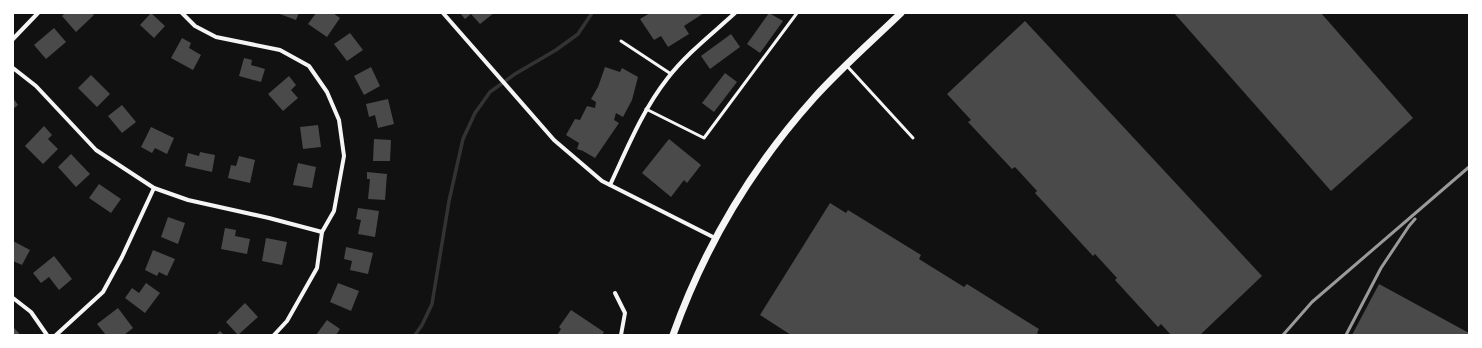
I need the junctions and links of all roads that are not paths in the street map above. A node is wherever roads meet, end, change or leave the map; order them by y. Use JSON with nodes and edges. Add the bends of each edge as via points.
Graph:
{"nodes":[{"id":1,"x":38,"y":13,"type":"edge"},
{"id":2,"x":182,"y":13,"type":"edge"},
{"id":3,"x":443,"y":13,"type":"edge"},
{"id":4,"x":735,"y":13,"type":"edge"},
{"id":5,"x":797,"y":13,"type":"edge"},
{"id":6,"x":901,"y":13,"type":"edge"},
{"id":7,"x":13,"y":38,"type":"edge"},
{"id":8,"x":621,"y":41,"type":"dead end"},
{"id":9,"x":847,"y":66,"type":"junction"},
{"id":10,"x":13,"y":68,"type":"edge"},
{"id":11,"x":671,"y":74,"type":"junction"},
{"id":12,"x":646,"y":109,"type":"junction"},
{"id":13,"x":914,"y":138,"type":"dead end"},
{"id":14,"x":610,"y":185,"type":"junction"},
{"id":15,"x":154,"y":188,"type":"junction"},
{"id":16,"x":322,"y":232,"type":"junction"},
{"id":17,"x":715,"y":238,"type":"junction"},
{"id":18,"x":615,"y":293,"type":"dead end"},
{"id":19,"x":13,"y":298,"type":"edge"},
{"id":20,"x":47,"y":335,"type":"edge"},
{"id":21,"x":56,"y":335,"type":"edge"},
{"id":22,"x":274,"y":335,"type":"edge"},
{"id":23,"x":620,"y":335,"type":"edge"},
{"id":24,"x":673,"y":335,"type":"edge"}],
"edges":[{"from":1,"to":7,"type":"street"},
{"from":2,"to":16,"type":"street","via":[[195,26],[216,37],[280,50],[303,62],[309,66],[327,92],[339,120],[344,156],[334,211]]},
{"from":3,"to":14,"type":"street","via":[[554,140]]},
{"from":4,"to":11,"type":"street"},
{"from":5,"to":12,"type":"lane","via":[[704,138]]},
{"from":6,"to":9,"type":"street"},
{"from":8,"to":11,"type":"lane"},
{"from":9,"to":13,"type":"lane"},
{"from":9,"to":17,"type":"street","via":[[814,98],[768,154]]},
{"from":10,"to":15,"type":"street","via":[[36,86],[96,150]]},
{"from":11,"to":12,"type":"street"},
{"from":12,"to":14,"type":"street"},
{"from":14,"to":17,"type":"street"},
{"from":15,"to":16,"type":"street","via":[[188,200]]},
{"from":15,"to":21,"type":"street","via":[[103,292]]},
{"from":16,"to":22,"type":"street","via":[[317,268],[287,321]]},
{"from":17,"to":24,"type":"street","via":[[685,302]]},
{"from":18,"to":23,"type":"street","via":[[625,313]]},
{"from":19,"to":20,"type":"street","via":[[31,312]]}]}
